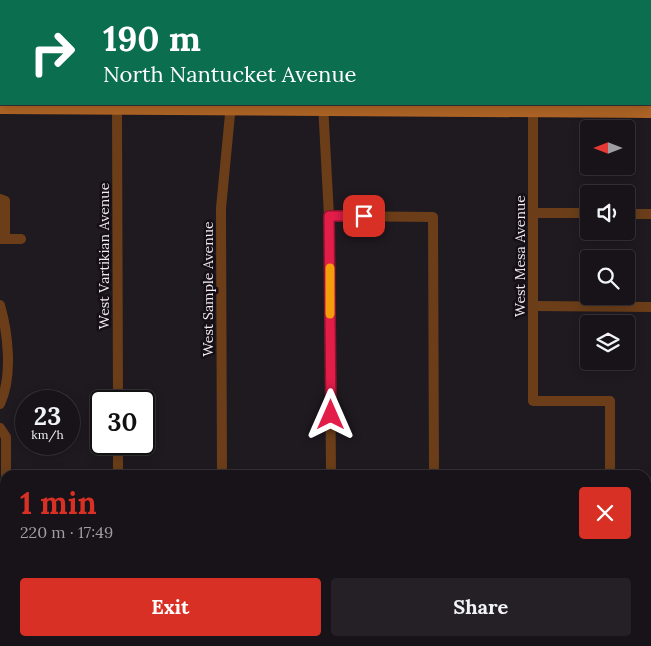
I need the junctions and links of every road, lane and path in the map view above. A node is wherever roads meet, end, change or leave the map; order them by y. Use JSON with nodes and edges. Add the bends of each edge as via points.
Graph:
{"nodes":[{"id":1,"x":50,"y":106,"type":"edge"},
{"id":2,"x":141,"y":107,"type":"edge"},
{"id":3,"x":231,"y":107,"type":"edge"},
{"id":4,"x":323,"y":107,"type":"edge"},
{"id":5,"x":0,"y":108,"type":"edge"},
{"id":6,"x":425,"y":108,"type":"edge"},
{"id":7,"x":117,"y":110,"type":"junction"},
{"id":8,"x":533,"y":112,"type":"junction"},
{"id":9,"x":651,"y":112,"type":"edge"},
{"id":10,"x":0,"y":199,"type":"edge"},
{"id":11,"x":534,"y":213,"type":"junction"},
{"id":12,"x":580,"y":213,"type":"edge"},
{"id":13,"x":635,"y":214,"type":"edge"},
{"id":14,"x":651,"y":214,"type":"edge"},
{"id":15,"x":329,"y":216,"type":"junction"},
{"id":16,"x":3,"y":220,"type":"edge"},
{"id":17,"x":3,"y":239,"type":"edge"},
{"id":18,"x":21,"y":239,"type":"dead end"},
{"id":19,"x":0,"y":305,"type":"edge"},
{"id":20,"x":534,"y":306,"type":"junction"},
{"id":21,"x":651,"y":307,"type":"edge"},
{"id":22,"x":3,"y":373,"type":"edge"},
{"id":23,"x":118,"y":390,"type":"edge"},
{"id":24,"x":0,"y":404,"type":"edge"},
{"id":25,"x":0,"y":428,"type":"edge"},
{"id":26,"x":118,"y":455,"type":"edge"},
{"id":27,"x":6,"y":470,"type":"edge"},
{"id":28,"x":118,"y":470,"type":"edge"},
{"id":29,"x":222,"y":470,"type":"edge"},
{"id":30,"x":331,"y":470,"type":"edge"},
{"id":31,"x":434,"y":470,"type":"edge"},
{"id":32,"x":610,"y":470,"type":"edge"}],
"edges":[{"from":1,"to":5,"type":"main road"},
{"from":1,"to":7,"type":"main road"},
{"from":2,"to":3,"type":"main road"},
{"from":2,"to":7,"type":"main road"},
{"from":3,"to":4,"type":"main road"},
{"from":3,"to":29,"type":"street","name":"West Sample Avenue","via":[[221,208]]},
{"from":4,"to":6,"type":"main road"},
{"from":4,"to":15,"type":"street"},
{"from":6,"to":8,"type":"main road"},
{"from":7,"to":23,"type":"street","name":"West Vartikian Avenue"},
{"from":8,"to":9,"type":"main road"},
{"from":8,"to":11,"type":"street","name":"West Mesa Avenue"},
{"from":10,"to":16,"type":"street","via":[[5,201]]},
{"from":11,"to":12,"type":"street"},
{"from":11,"to":20,"type":"street","name":"West Mesa Avenue"},
{"from":13,"to":14,"type":"street"},
{"from":15,"to":30,"type":"street"},
{"from":15,"to":31,"type":"street","via":[[433,217]]},
{"from":16,"to":17,"type":"street"},
{"from":17,"to":18,"type":"street"},
{"from":19,"to":22,"type":"street","via":[[6,346]]},
{"from":20,"to":21,"type":"street"},
{"from":20,"to":32,"type":"street","name":"West Mesa Avenue","via":[[533,401],[610,401]]},
{"from":22,"to":24,"type":"street","via":[[6,385]]},
{"from":25,"to":27,"type":"street","via":[[6,437]]},
{"from":26,"to":28,"type":"street"}]}
